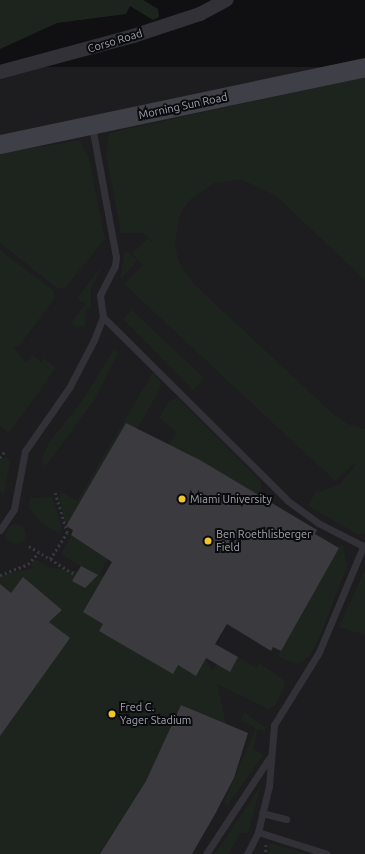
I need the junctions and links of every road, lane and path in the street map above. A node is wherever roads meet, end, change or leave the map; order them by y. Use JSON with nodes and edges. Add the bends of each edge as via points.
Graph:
{"nodes":[{"id":1,"x":226,"y":0,"type":"edge"},
{"id":2,"x":365,"y":67,"type":"edge"},
{"id":3,"x":0,"y":72,"type":"edge"},
{"id":4,"x":92,"y":126,"type":"junction"},
{"id":5,"x":0,"y":144,"type":"edge"},
{"id":6,"x":103,"y":317,"type":"junction"},
{"id":7,"x":4,"y":452,"type":"dead end"},
{"id":8,"x":0,"y":458,"type":"edge"},
{"id":9,"x":55,"y":493,"type":"dead end"},
{"id":10,"x":0,"y":530,"type":"edge"},
{"id":11,"x":29,"y":546,"type":"dead end"},
{"id":12,"x":364,"y":547,"type":"edge"},
{"id":13,"x":39,"y":552,"type":"junction"},
{"id":14,"x":50,"y":559,"type":"junction"},
{"id":15,"x":0,"y":575,"type":"edge"},
{"id":16,"x":76,"y":575,"type":"dead end"},
{"id":17,"x":270,"y":756,"type":"junction"},
{"id":18,"x":262,"y":813,"type":"junction"},
{"id":19,"x":286,"y":819,"type":"dead end"},
{"id":20,"x":258,"y":832,"type":"junction"},
{"id":21,"x":266,"y":843,"type":"dead end"},
{"id":22,"x":206,"y":854,"type":"edge"},
{"id":23,"x":247,"y":854,"type":"edge"},
{"id":24,"x":266,"y":854,"type":"edge"},
{"id":25,"x":327,"y":854,"type":"edge"}],
"edges":[{"from":1,"to":3,"type":"street","name":"Corso Road","via":[[200,14],[133,36]]},
{"from":2,"to":4,"type":"main road","name":"Morning Sun Road"},
{"from":4,"to":5,"type":"main road","name":"Morning Sun Road"},
{"from":4,"to":6,"type":"lane","via":[[116,257],[100,295]]},
{"from":6,"to":10,"type":"lane","via":[[75,378],[25,451],[14,509]]},
{"from":6,"to":12,"type":"lane","via":[[288,501],[318,523]]},
{"from":7,"to":8,"type":"path"},
{"from":9,"to":14,"type":"path","via":[[67,533]]},
{"from":11,"to":13,"type":"path"},
{"from":12,"to":17,"type":"lane","via":[[319,652],[274,725]]},
{"from":13,"to":14,"type":"path"},
{"from":13,"to":15,"type":"path","via":[[28,564]]},
{"from":14,"to":16,"type":"path"},
{"from":17,"to":18,"type":"lane"},
{"from":17,"to":22,"type":"lane"},
{"from":18,"to":19,"type":"lane"},
{"from":18,"to":20,"type":"lane"},
{"from":20,"to":23,"type":"lane"},
{"from":20,"to":25,"type":"lane"},
{"from":21,"to":24,"type":"path"}]}
